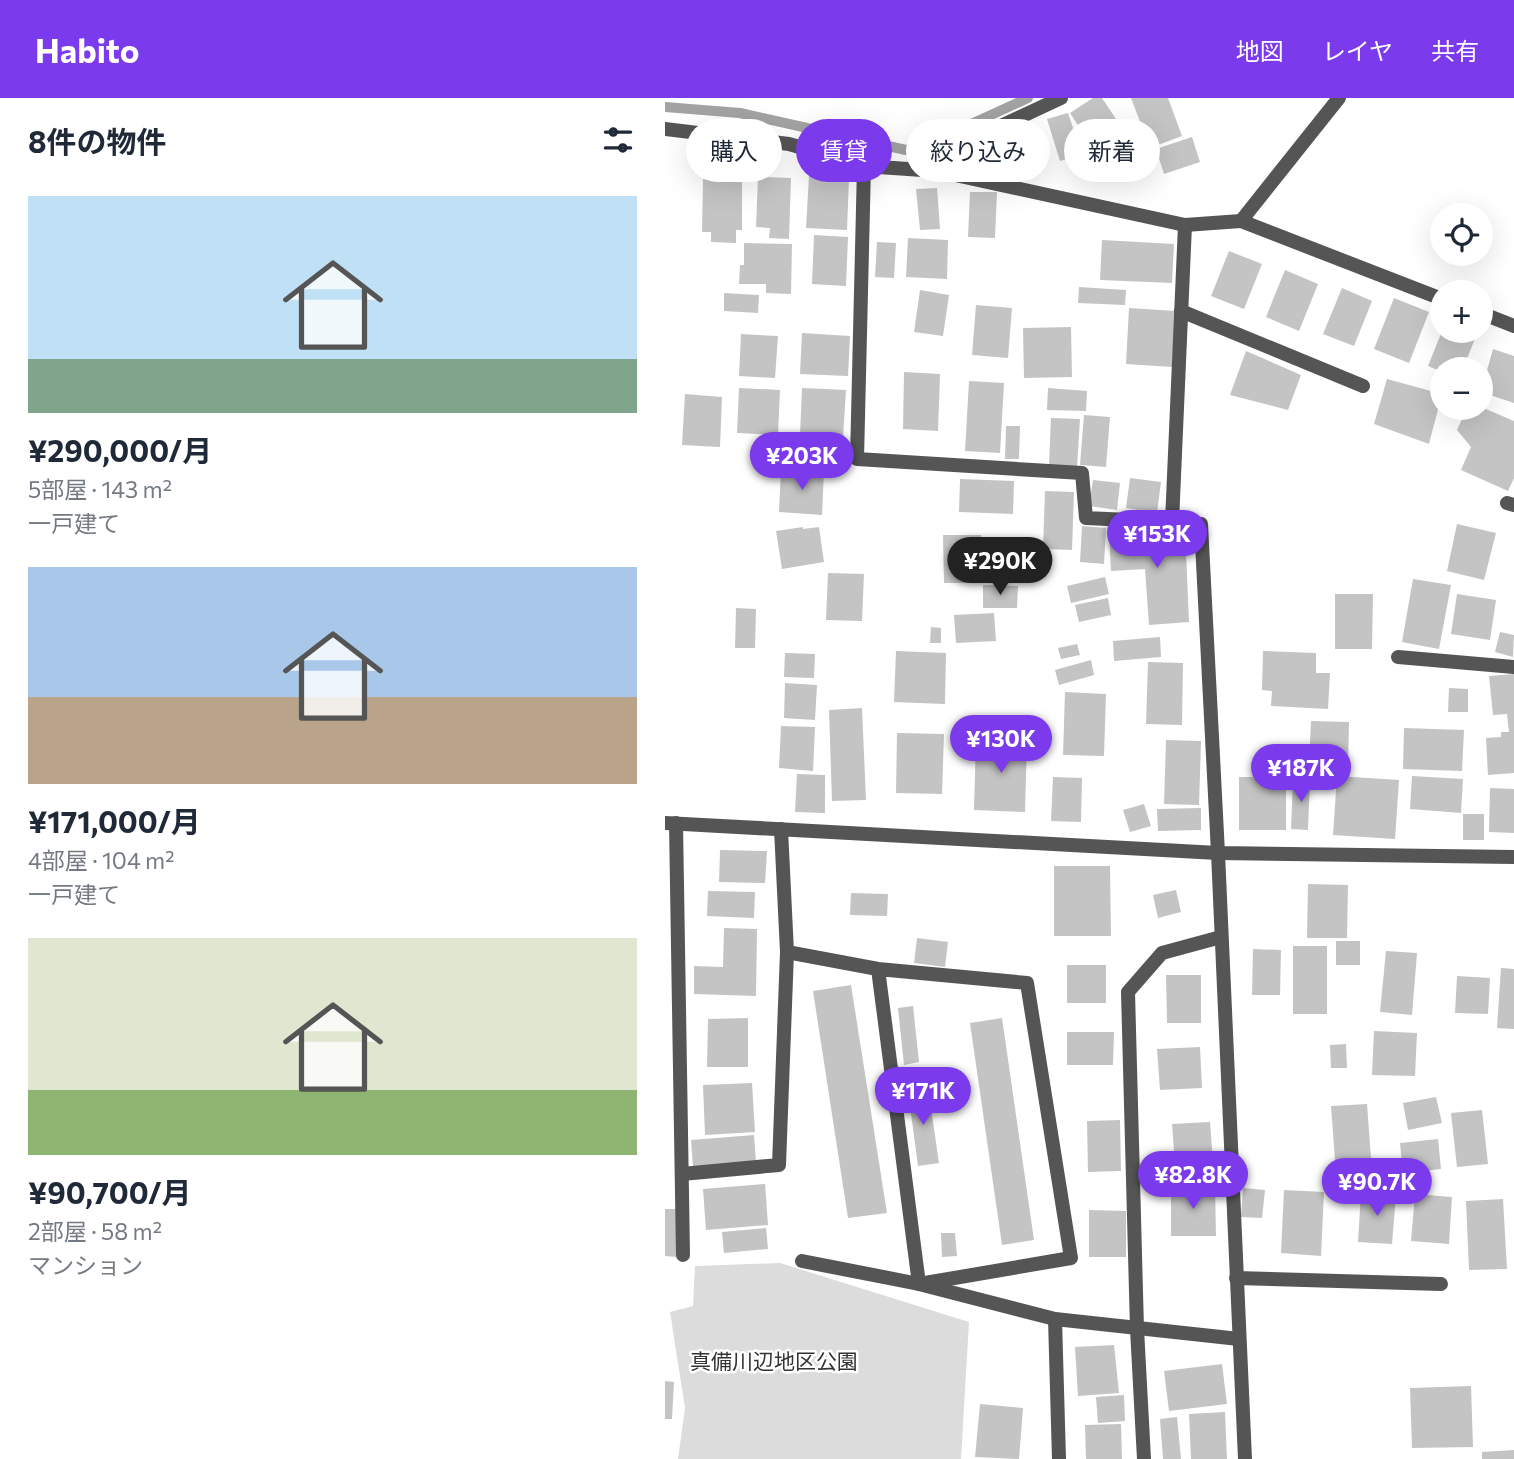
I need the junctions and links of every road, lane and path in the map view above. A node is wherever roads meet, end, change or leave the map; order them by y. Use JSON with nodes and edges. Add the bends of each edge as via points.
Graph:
{"nodes":[{"id":1,"x":1061,"y":98,"type":"edge"},
{"id":2,"x":1339,"y":98,"type":"edge"},
{"id":3,"x":1016,"y":119,"type":"edge"},
{"id":4,"x":665,"y":130,"type":"edge"},
{"id":5,"x":796,"y":146,"type":"edge"},
{"id":6,"x":864,"y":182,"type":"edge"},
{"id":7,"x":988,"y":182,"type":"edge"},
{"id":8,"x":1241,"y":221,"type":"junction"},
{"id":9,"x":1185,"y":225,"type":"junction"},
{"id":10,"x":1430,"y":294,"type":"edge"},
{"id":11,"x":1181,"y":311,"type":"junction"},
{"id":12,"x":1493,"y":318,"type":"edge"},
{"id":13,"x":1514,"y":326,"type":"edge"},
{"id":14,"x":1363,"y":386,"type":"dead end"},
{"id":15,"x":1172,"y":522,"type":"junction"},
{"id":16,"x":1398,"y":657,"type":"dead end"},
{"id":17,"x":1514,"y":667,"type":"edge"},
{"id":18,"x":671,"y":823,"type":"edge"},
{"id":19,"x":781,"y":829,"type":"junction"},
{"id":20,"x":1218,"y":853,"type":"junction"},
{"id":21,"x":1514,"y":858,"type":"edge"},
{"id":22,"x":1221,"y":937,"type":"junction"},
{"id":23,"x":787,"y":952,"type":"junction"},
{"id":24,"x":879,"y":969,"type":"junction"},
{"id":25,"x":682,"y":1174,"type":"junction"},
{"id":26,"x":683,"y":1255,"type":"dead end"},
{"id":27,"x":802,"y":1261,"type":"dead end"},
{"id":28,"x":1236,"y":1278,"type":"junction"},
{"id":29,"x":919,"y":1284,"type":"junction"},
{"id":30,"x":1441,"y":1284,"type":"dead end"},
{"id":31,"x":1055,"y":1319,"type":"junction"},
{"id":32,"x":1137,"y":1329,"type":"junction"},
{"id":33,"x":1239,"y":1339,"type":"junction"},
{"id":34,"x":1059,"y":1459,"type":"edge"},
{"id":35,"x":1144,"y":1459,"type":"edge"},
{"id":36,"x":1245,"y":1459,"type":"edge"}],
"edges":[{"from":1,"to":3,"type":"street"},
{"from":2,"to":8,"type":"street"},
{"from":4,"to":5,"type":"street"},
{"from":6,"to":15,"type":"street","via":[[857,458],[1082,473],[1086,518]]},
{"from":7,"to":9,"type":"street"},
{"from":8,"to":9,"type":"street"},
{"from":8,"to":10,"type":"street"},
{"from":9,"to":11,"type":"street"},
{"from":11,"to":14,"type":"street"},
{"from":11,"to":15,"type":"street"},
{"from":12,"to":13,"type":"street"},
{"from":15,"to":20,"type":"street","via":[[1201,524]]},
{"from":16,"to":17,"type":"street"},
{"from":18,"to":19,"type":"street"},
{"from":18,"to":25,"type":"street"},
{"from":19,"to":20,"type":"street"},
{"from":19,"to":23,"type":"street"},
{"from":20,"to":21,"type":"street"},
{"from":20,"to":22,"type":"street"},
{"from":22,"to":28,"type":"street"},
{"from":22,"to":32,"type":"street","via":[[1162,953],[1128,992]]},
{"from":23,"to":24,"type":"street"},
{"from":23,"to":25,"type":"street","via":[[779,1165]]},
{"from":24,"to":29,"type":"street"},
{"from":24,"to":29,"type":"street","via":[[1027,983],[1070,1258]]},
{"from":25,"to":26,"type":"street"},
{"from":27,"to":29,"type":"street"},
{"from":28,"to":30,"type":"street"},
{"from":28,"to":33,"type":"street"},
{"from":29,"to":31,"type":"street"},
{"from":31,"to":32,"type":"street"},
{"from":31,"to":34,"type":"street"},
{"from":32,"to":33,"type":"street"},
{"from":32,"to":35,"type":"street"},
{"from":33,"to":36,"type":"street"}]}
